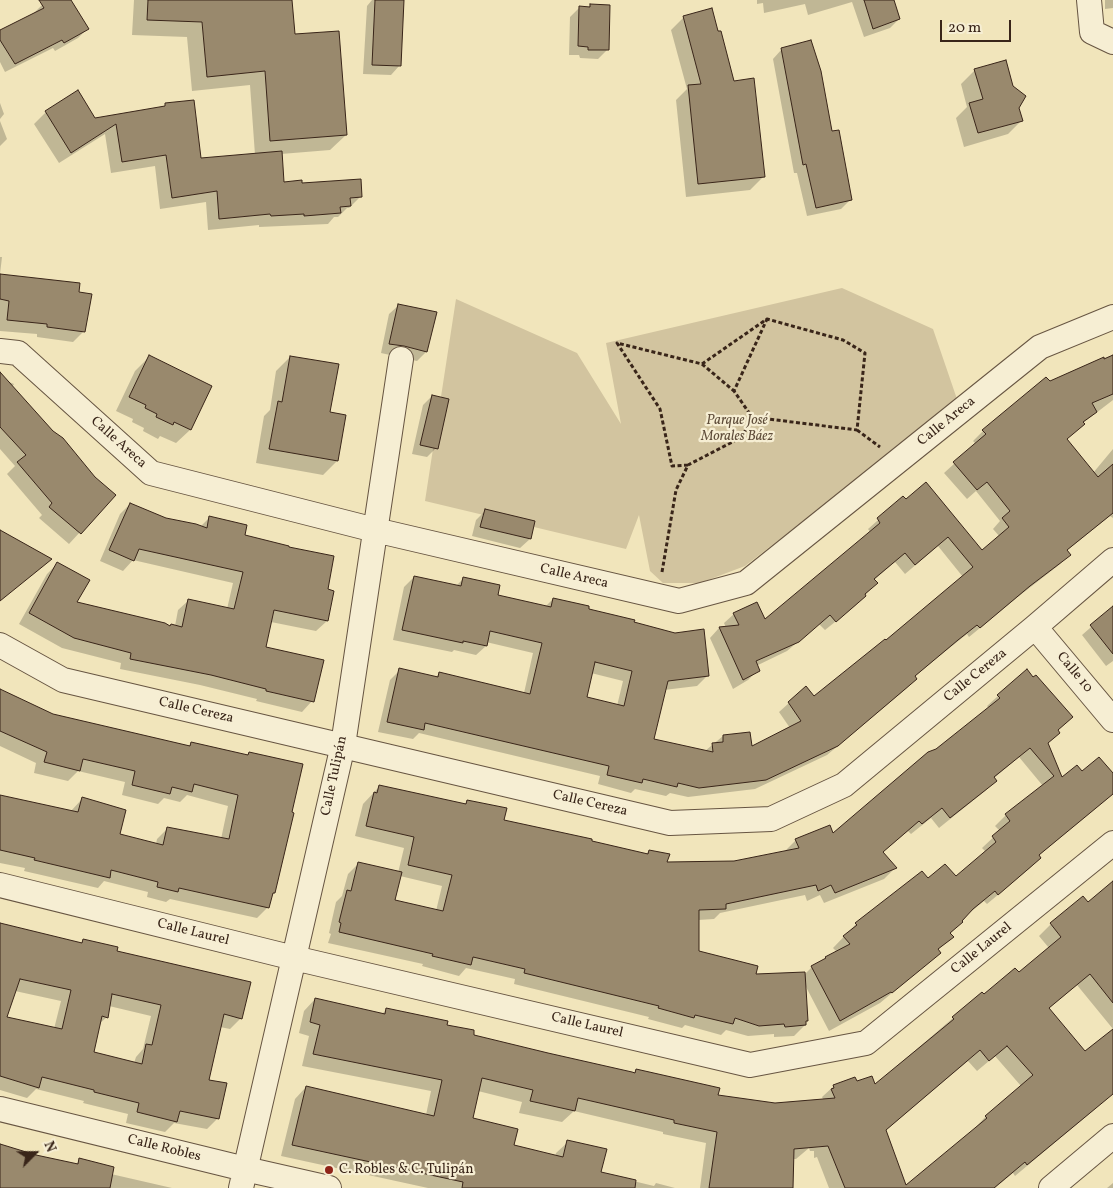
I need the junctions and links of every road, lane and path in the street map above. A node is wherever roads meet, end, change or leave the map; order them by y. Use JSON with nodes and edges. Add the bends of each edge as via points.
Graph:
{"nodes":[{"id":1,"x":1089,"y":0,"type":"edge"},
{"id":2,"x":1113,"y":42,"type":"edge"},
{"id":3,"x":1113,"y":317,"type":"edge"},
{"id":4,"x":767,"y":319,"type":"junction"},
{"id":5,"x":0,"y":351,"type":"edge"},
{"id":6,"x":401,"y":359,"type":"dead end"},
{"id":7,"x":702,"y":364,"type":"junction"},
{"id":8,"x":734,"y":390,"type":"junction"},
{"id":9,"x":752,"y":417,"type":"junction"},
{"id":10,"x":688,"y":465,"type":"junction"},
{"id":11,"x":375,"y":530,"type":"junction"},
{"id":12,"x":1113,"y":560,"type":"edge"},
{"id":13,"x":658,"y":597,"type":"junction"},
{"id":14,"x":1035,"y":627,"type":"junction"},
{"id":15,"x":0,"y":645,"type":"edge"},
{"id":16,"x":1113,"y":720,"type":"edge"},
{"id":17,"x":343,"y":745,"type":"junction"},
{"id":18,"x":1113,"y":843,"type":"edge"},
{"id":19,"x":0,"y":886,"type":"edge"},
{"id":20,"x":294,"y":958,"type":"junction"},
{"id":21,"x":0,"y":1109,"type":"edge"},
{"id":22,"x":1113,"y":1136,"type":"edge"},
{"id":23,"x":243,"y":1179,"type":"edge"},
{"id":24,"x":329,"y":1188,"type":"edge"},
{"id":25,"x":1051,"y":1188,"type":"edge"}],
"edges":[{"from":1,"to":2,"type":"street","via":[[1092,32]]},
{"from":3,"to":13,"type":"street","name":"Calle Areca","via":[[1040,347],[746,583],[678,602]]},
{"from":4,"to":7,"type":"path"},
{"from":4,"to":8,"type":"path"},
{"from":4,"to":9,"type":"path","via":[[842,340],[865,353],[857,430]]},
{"from":5,"to":11,"type":"street","name":"Calle Areca","via":[[18,353],[151,473]]},
{"from":6,"to":11,"type":"street","name":"Calle Tulipán"},
{"from":7,"to":8,"type":"path"},
{"from":7,"to":10,"type":"path","via":[[617,343],[660,409],[672,466]]},
{"from":8,"to":9,"type":"path"},
{"from":9,"to":10,"type":"path","via":[[742,437]]},
{"from":10,"to":13,"type":"path","via":[[676,490]]},
{"from":11,"to":13,"type":"street","name":"Calle Areca"},
{"from":11,"to":17,"type":"street","name":"Calle Tulipán"},
{"from":12,"to":14,"type":"street","name":"Calle Cereza"},
{"from":14,"to":16,"type":"street","name":"Calle 10"},
{"from":14,"to":17,"type":"street","name":"Calle Cereza","via":[[844,785],[771,819],[670,823]]},
{"from":15,"to":17,"type":"street","name":"Calle Cereza","via":[[63,680]]},
{"from":17,"to":20,"type":"street","name":"Calle Tulipán"},
{"from":18,"to":20,"type":"street","name":"Calle Laurel","via":[[866,1043],[750,1065]]},
{"from":19,"to":20,"type":"street","name":"Calle Laurel"},
{"from":20,"to":23,"type":"street","name":"Calle Tulipán"},
{"from":21,"to":23,"type":"street","name":"Calle Robles"},
{"from":22,"to":25,"type":"street"},
{"from":23,"to":24,"type":"street","name":"Calle Robles"}]}
